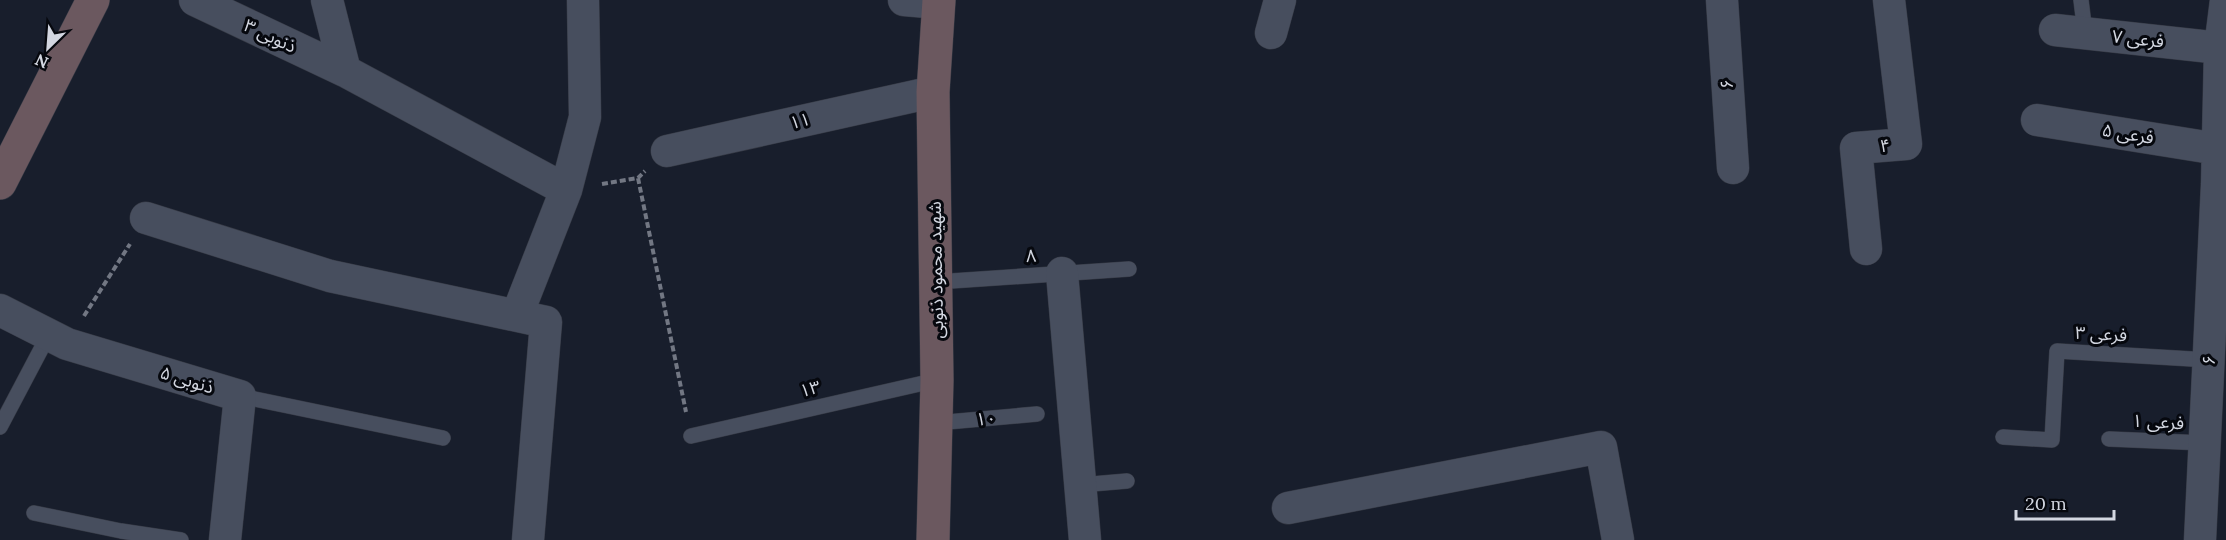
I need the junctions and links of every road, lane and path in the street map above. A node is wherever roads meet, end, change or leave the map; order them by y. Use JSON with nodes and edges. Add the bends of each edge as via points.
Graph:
{"nodes":[{"id":1,"x":93,"y":0,"type":"edge"},
{"id":2,"x":195,"y":0,"type":"edge"},
{"id":3,"x":327,"y":0,"type":"edge"},
{"id":4,"x":583,"y":0,"type":"edge"},
{"id":5,"x":904,"y":0,"type":"edge"},
{"id":6,"x":1280,"y":0,"type":"edge"},
{"id":7,"x":1722,"y":0,"type":"edge"},
{"id":8,"x":1889,"y":0,"type":"edge"},
{"id":9,"x":2080,"y":0,"type":"edge"},
{"id":10,"x":2226,"y":0,"type":"edge"},
{"id":11,"x":939,"y":2,"type":"edge"},
{"id":12,"x":2070,"y":32,"type":"joint"},
{"id":13,"x":1271,"y":33,"type":"dead end"},
{"id":14,"x":2220,"y":48,"type":"junction"},
{"id":15,"x":345,"y":71,"type":"junction"},
{"id":16,"x":933,"y":92,"type":"junction"},
{"id":17,"x":2037,"y":120,"type":"dead end"},
{"id":18,"x":2218,"y":149,"type":"junction"},
{"id":19,"x":667,"y":151,"type":"joint"},
{"id":20,"x":1733,"y":168,"type":"dead end"},
{"id":21,"x":638,"y":178,"type":"junction"},
{"id":22,"x":1,"y":180,"type":"edge"},
{"id":23,"x":2222,"y":184,"type":"edge"},
{"id":24,"x":566,"y":190,"type":"junction"},
{"id":25,"x":146,"y":218,"type":"joint"},
{"id":26,"x":1866,"y":249,"type":"dead end"},
{"id":27,"x":1129,"y":269,"type":"dead end"},
{"id":28,"x":1062,"y":273,"type":"junction"},
{"id":29,"x":936,"y":282,"type":"junction"},
{"id":30,"x":0,"y":310,"type":"edge"},
{"id":31,"x":517,"y":315,"type":"junction"},
{"id":32,"x":57,"y":340,"type":"junction"},
{"id":33,"x":2209,"y":360,"type":"junction"},
{"id":34,"x":937,"y":380,"type":"junction"},
{"id":35,"x":240,"y":396,"type":"junction"},
{"id":36,"x":1037,"y":414,"type":"dead end"},
{"id":37,"x":936,"y":423,"type":"junction"},
{"id":38,"x":0,"y":427,"type":"edge"},
{"id":39,"x":691,"y":436,"type":"joint"},
{"id":40,"x":2003,"y":437,"type":"dead end"},
{"id":41,"x":443,"y":438,"type":"dead end"},
{"id":42,"x":2109,"y":439,"type":"dead end"},
{"id":43,"x":2205,"y":444,"type":"junction"},
{"id":44,"x":1127,"y":481,"type":"dead end"},
{"id":45,"x":1080,"y":485,"type":"junction"},
{"id":46,"x":1288,"y":508,"type":"dead end"},
{"id":47,"x":34,"y":513,"type":"dead end"},
{"id":48,"x":181,"y":540,"type":"edge"},
{"id":49,"x":225,"y":540,"type":"edge"},
{"id":50,"x":528,"y":540,"type":"edge"},
{"id":51,"x":933,"y":540,"type":"edge"},
{"id":52,"x":1085,"y":540,"type":"edge"},
{"id":53,"x":1618,"y":540,"type":"edge"},
{"id":54,"x":2200,"y":540,"type":"edge"}],
"edges":[{"from":1,"to":22,"type":"street"},
{"from":2,"to":15,"type":"street","name":"ذنوبی ۳"},
{"from":3,"to":15,"type":"street"},
{"from":4,"to":24,"type":"street","via":[[585,117]]},
{"from":5,"to":11,"type":"street"},
{"from":6,"to":13,"type":"street"},
{"from":7,"to":20,"type":"street","name":"۶"},
{"from":8,"to":26,"type":"street","name":"۴","via":[[1906,144],[1856,148]]},
{"from":9,"to":12,"type":"lane"},
{"from":10,"to":14,"type":"street","name":"۶"},
{"from":11,"to":16,"type":"street","name":"شهید محمود ذنوبی"},
{"from":12,"to":14,"type":"street","name":"فرعی ۷"},
{"from":14,"to":18,"type":"street","name":"۶"},
{"from":15,"to":24,"type":"street","name":"ذنوبی ۳"},
{"from":16,"to":19,"type":"street","name":"۱۱"},
{"from":16,"to":29,"type":"street","name":"شهید محمود ذنوبی"},
{"from":17,"to":18,"type":"street","name":"فرعی ۵"},
{"from":18,"to":23,"type":"street","name":"۶"},
{"from":19,"to":21,"type":"path"},
{"from":21,"to":24,"type":"path"},
{"from":21,"to":39,"type":"path"},
{"from":23,"to":33,"type":"street","name":"۶"},
{"from":24,"to":31,"type":"street"},
{"from":25,"to":31,"type":"street","via":[[330,276]]},
{"from":25,"to":32,"type":"path"},
{"from":27,"to":28,"type":"lane","name":"۸"},
{"from":28,"to":29,"type":"lane","name":"۸"},
{"from":28,"to":45,"type":"street"},
{"from":29,"to":34,"type":"street","name":"شهید محمود ذنوبی"},
{"from":30,"to":32,"type":"street","name":"ذنوبی ۵"},
{"from":31,"to":50,"type":"street","via":[[546,322]]},
{"from":32,"to":35,"type":"street","name":"ذنوبی ۵"},
{"from":32,"to":38,"type":"lane"},
{"from":33,"to":40,"type":"lane","name":"فرعی ۳","via":[[2057,351],[2052,440]]},
{"from":33,"to":43,"type":"street","name":"۶"},
{"from":34,"to":37,"type":"street","name":"شهید محمود ذنوبی"},
{"from":34,"to":39,"type":"lane","name":"۱۳"},
{"from":35,"to":41,"type":"lane"},
{"from":35,"to":49,"type":"street"},
{"from":36,"to":37,"type":"lane","name":"۱۰"},
{"from":37,"to":51,"type":"street","name":"شهید محمود ذنوبی"},
{"from":42,"to":43,"type":"lane","name":"فرعی ۱"},
{"from":43,"to":54,"type":"street","name":"۶"},
{"from":44,"to":45,"type":"lane"},
{"from":45,"to":52,"type":"street"},
{"from":46,"to":53,"type":"street","via":[[1601,447]]},
{"from":47,"to":48,"type":"lane"}]}
